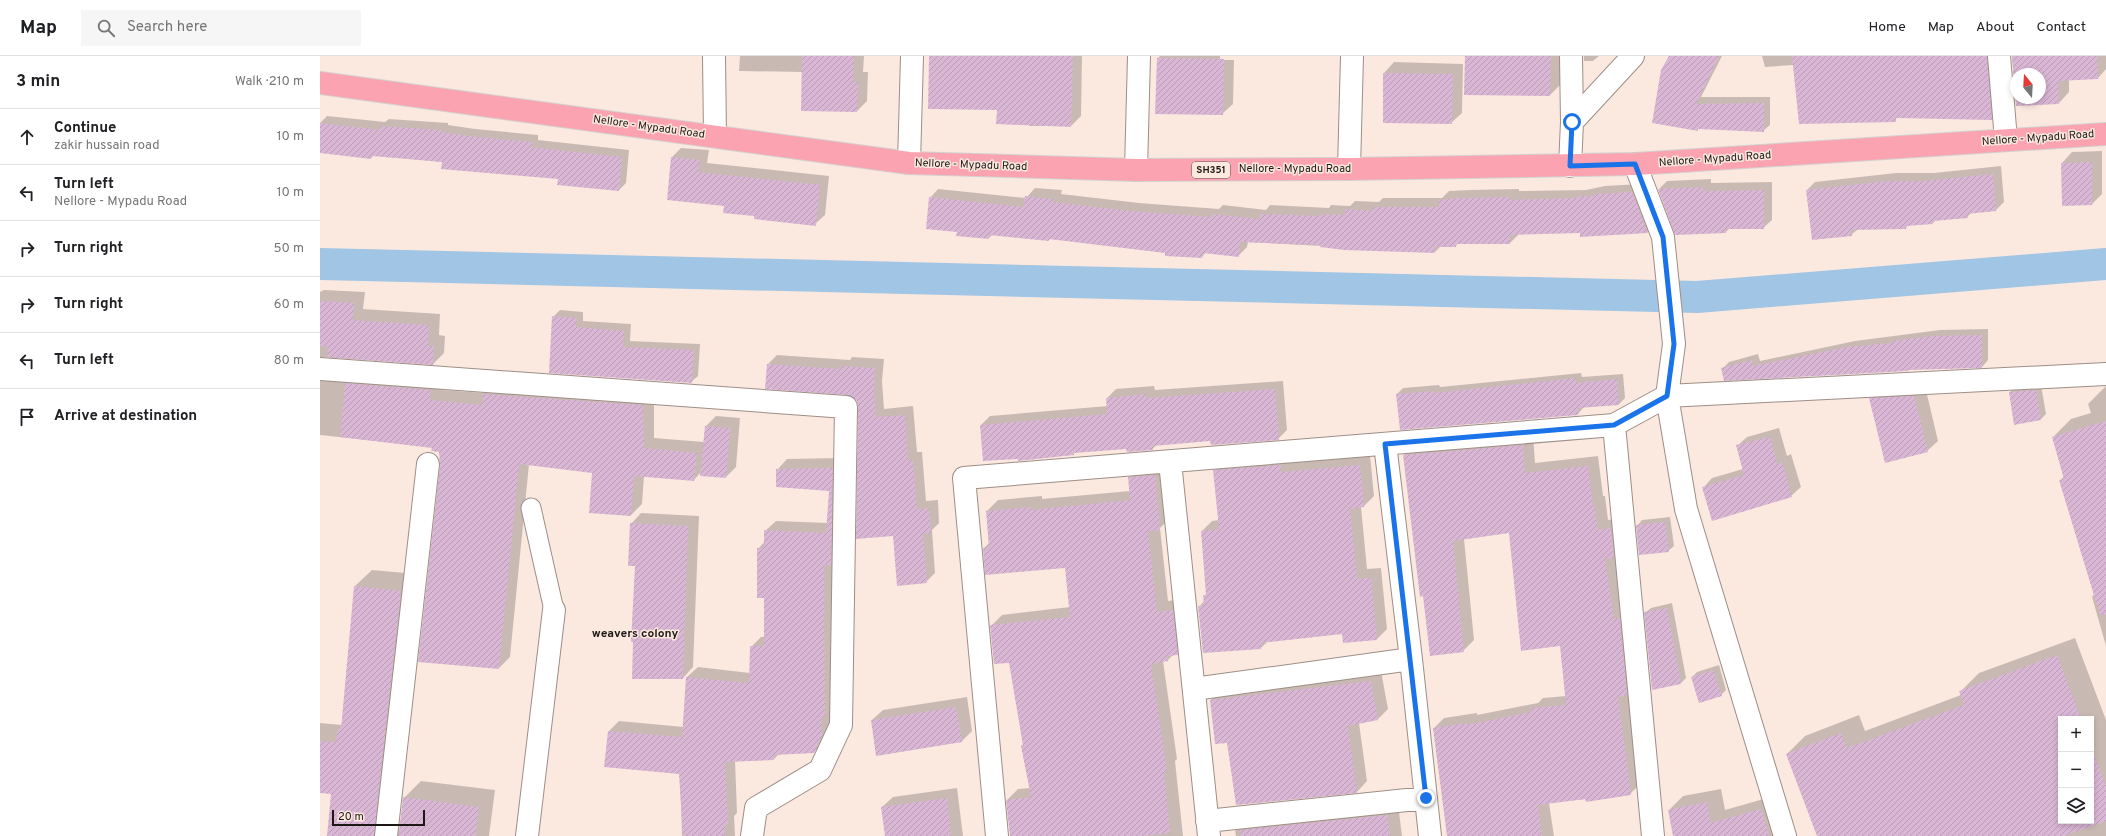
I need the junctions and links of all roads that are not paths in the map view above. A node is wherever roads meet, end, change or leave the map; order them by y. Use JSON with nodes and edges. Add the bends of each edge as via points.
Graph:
{"nodes":[{"id":1,"x":714,"y":56,"type":"edge"},
{"id":2,"x":912,"y":56,"type":"edge"},
{"id":3,"x":1139,"y":56,"type":"edge"},
{"id":4,"x":1352,"y":56,"type":"edge"},
{"id":5,"x":1571,"y":56,"type":"edge"},
{"id":6,"x":1633,"y":56,"type":"edge"},
{"id":7,"x":1999,"y":56,"type":"edge"},
{"id":8,"x":320,"y":83,"type":"edge"},
{"id":9,"x":1572,"y":122,"type":"junction"},
{"id":10,"x":2106,"y":134,"type":"edge"},
{"id":11,"x":715,"y":135,"type":"junction"},
{"id":12,"x":2006,"y":140,"type":"junction"},
{"id":13,"x":909,"y":163,"type":"junction"},
{"id":14,"x":1635,"y":164,"type":"junction"},
{"id":15,"x":1570,"y":166,"type":"junction"},
{"id":16,"x":1349,"y":169,"type":"junction"},
{"id":17,"x":1136,"y":170,"type":"junction"},
{"id":18,"x":320,"y":368,"type":"edge"},
{"id":19,"x":2106,"y":374,"type":"edge"},
{"id":20,"x":1667,"y":396,"type":"junction"},
{"id":21,"x":1614,"y":425,"type":"junction"},
{"id":22,"x":1385,"y":444,"type":"junction"},
{"id":23,"x":1170,"y":462,"type":"junction"},
{"id":24,"x":428,"y":464,"type":"dead end"},
{"id":25,"x":531,"y":508,"type":"dead end"},
{"id":26,"x":554,"y":610,"type":"joint"},
{"id":27,"x":1412,"y":659,"type":"junction"},
{"id":28,"x":1194,"y":689,"type":"junction"},
{"id":29,"x":1426,"y":798,"type":"junction"},
{"id":30,"x":1208,"y":829,"type":"edge"},
{"id":31,"x":386,"y":836,"type":"edge"},
{"id":32,"x":526,"y":836,"type":"edge"},
{"id":33,"x":752,"y":836,"type":"edge"},
{"id":34,"x":997,"y":836,"type":"edge"},
{"id":35,"x":1430,"y":836,"type":"edge"},
{"id":36,"x":1654,"y":836,"type":"edge"},
{"id":37,"x":1785,"y":836,"type":"edge"}],
"edges":[{"from":1,"to":11,"type":"street"},
{"from":2,"to":13,"type":"street"},
{"from":3,"to":17,"type":"street"},
{"from":4,"to":16,"type":"street"},
{"from":5,"to":9,"type":"street"},
{"from":6,"to":9,"type":"street"},
{"from":7,"to":12,"type":"street"},
{"from":8,"to":11,"type":"main road","name":"Nellore - Mypadu Road","number":"SH351"},
{"from":9,"to":15,"type":"street"},
{"from":10,"to":12,"type":"main road","name":"Nellore - Mypadu Road","number":"SH351"},
{"from":11,"to":13,"type":"main road","name":"Nellore - Mypadu Road","number":"SH351"},
{"from":12,"to":14,"type":"main road","name":"Nellore - Mypadu Road","number":"SH351"},
{"from":13,"to":17,"type":"main road","name":"Nellore - Mypadu Road","number":"SH351"},
{"from":14,"to":15,"type":"main road","name":"Nellore - Mypadu Road","number":"SH351"},
{"from":14,"to":20,"type":"street","via":[[1663,237],[1674,344]]},
{"from":15,"to":16,"type":"main road","name":"Nellore - Mypadu Road","number":"SH351"},
{"from":16,"to":17,"type":"main road","name":"Nellore - Mypadu Road","number":"SH351"},
{"from":18,"to":33,"type":"street","via":[[846,407],[841,724],[820,770],[756,808]]},
{"from":19,"to":20,"type":"street"},
{"from":20,"to":21,"type":"street"},
{"from":20,"to":37,"type":"street","via":[[1686,509]]},
{"from":21,"to":22,"type":"street"},
{"from":21,"to":36,"type":"street"},
{"from":22,"to":23,"type":"street"},
{"from":22,"to":27,"type":"street"},
{"from":23,"to":28,"type":"street"},
{"from":23,"to":34,"type":"street","via":[[964,478]]},
{"from":24,"to":31,"type":"street"},
{"from":25,"to":26,"type":"lane"},
{"from":26,"to":32,"type":"street"},
{"from":27,"to":28,"type":"street"},
{"from":27,"to":29,"type":"street"},
{"from":28,"to":30,"type":"street"},
{"from":29,"to":30,"type":"street"},
{"from":29,"to":35,"type":"street"}]}
